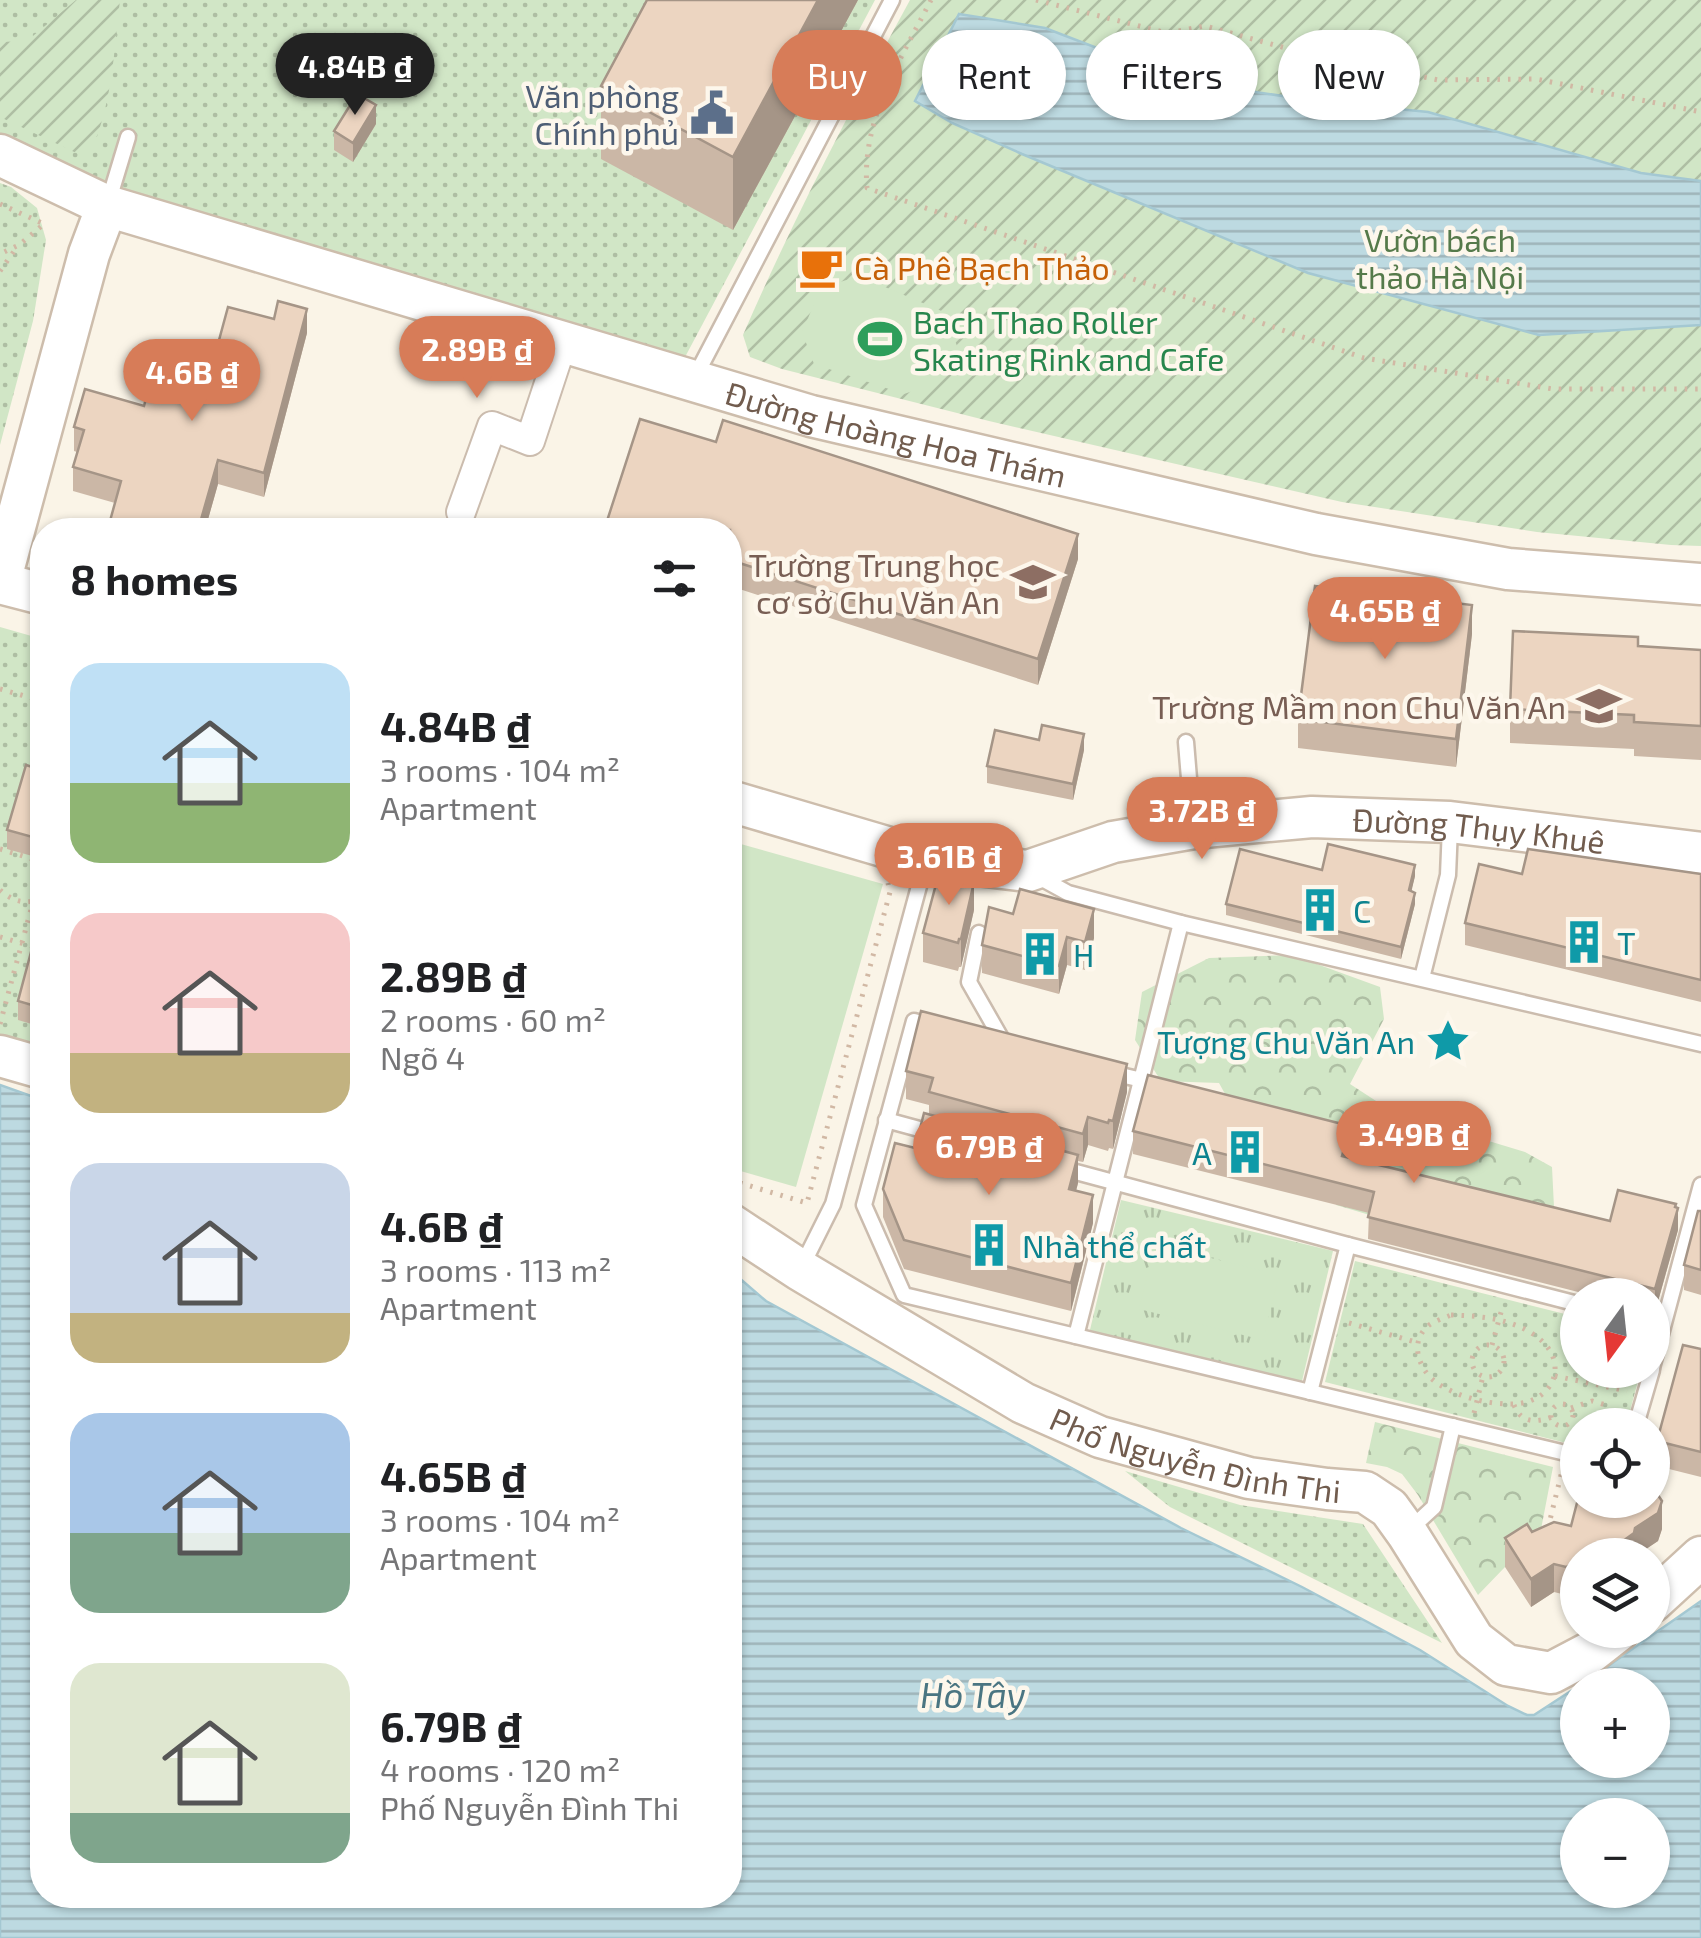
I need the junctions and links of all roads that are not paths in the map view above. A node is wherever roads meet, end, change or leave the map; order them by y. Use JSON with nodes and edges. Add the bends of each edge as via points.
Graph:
{"nodes":[{"id":1,"x":892,"y":0,"type":"edge"},
{"id":2,"x":128,"y":137,"type":"dead end"},
{"id":3,"x":0,"y":156,"type":"edge"},
{"id":4,"x":107,"y":206,"type":"junction"},
{"id":5,"x":564,"y":341,"type":"junction"},
{"id":6,"x":694,"y":380,"type":"junction"},
{"id":7,"x":461,"y":512,"type":"dead end"},
{"id":8,"x":0,"y":582,"type":"edge"},
{"id":9,"x":1701,"y":584,"type":"edge"},
{"id":10,"x":30,"y":591,"type":"edge"},
{"id":11,"x":1186,"y":742,"type":"dead end"},
{"id":12,"x":742,"y":805,"type":"edge"},
{"id":13,"x":1450,"y":822,"type":"junction"},
{"id":14,"x":1194,"y":828,"type":"junction"},
{"id":15,"x":1701,"y":853,"type":"edge"},
{"id":16,"x":927,"y":859,"type":"junction"},
{"id":17,"x":1028,"y":871,"type":"junction"},
{"id":18,"x":1181,"y":923,"type":"junction"},
{"id":19,"x":979,"y":933,"type":"dead end"},
{"id":20,"x":1422,"y":978,"type":"junction"},
{"id":21,"x":951,"y":1031,"type":"edge"},
{"id":22,"x":988,"y":1040,"type":"edge"},
{"id":23,"x":1701,"y":1044,"type":"edge"},
{"id":24,"x":1006,"y":1045,"type":"junction"},
{"id":25,"x":1024,"y":1050,"type":"edge"},
{"id":26,"x":0,"y":1056,"type":"edge"},
{"id":27,"x":30,"y":1065,"type":"edge"},
{"id":28,"x":1093,"y":1068,"type":"edge"},
{"id":29,"x":1142,"y":1080,"type":"junction"},
{"id":30,"x":886,"y":1120,"type":"junction"},
{"id":31,"x":944,"y":1136,"type":"edge"},
{"id":32,"x":1039,"y":1162,"type":"edge"},
{"id":33,"x":1116,"y":1183,"type":"junction"},
{"id":34,"x":1701,"y":1185,"type":"edge"},
{"id":35,"x":742,"y":1232,"type":"edge"},
{"id":36,"x":1348,"y":1246,"type":"junction"},
{"id":37,"x":800,"y":1270,"type":"junction"},
{"id":38,"x":1670,"y":1285,"type":"edge"},
{"id":39,"x":1560,"y":1299,"type":"edge"},
{"id":40,"x":1076,"y":1336,"type":"junction"},
{"id":41,"x":1310,"y":1392,"type":"junction"},
{"id":42,"x":1453,"y":1426,"type":"junction"},
{"id":43,"x":1560,"y":1451,"type":"edge"},
{"id":44,"x":1407,"y":1532,"type":"junction"},
{"id":45,"x":1701,"y":1557,"type":"edge"},
{"id":46,"x":1670,"y":1585,"type":"edge"},
{"id":47,"x":1596,"y":1648,"type":"edge"}],
"edges":[{"from":1,"to":6,"type":"lane"},
{"from":2,"to":4,"type":"lane"},
{"from":3,"to":4,"type":"main road","name":"Đường Hoàng Hoa Thám"},
{"from":4,"to":5,"type":"main road","name":"Đường Hoàng Hoa Thám"},
{"from":4,"to":8,"type":"main road"},
{"from":5,"to":6,"type":"main road","name":"Đường Hoàng Hoa Thám"},
{"from":5,"to":7,"type":"street","via":[[530,441],[492,426]]},
{"from":6,"to":9,"type":"main road","name":"Đường Hoàng Hoa Thám","via":[[812,416],[1316,534],[1508,569]]},
{"from":8,"to":10,"type":"main road"},
{"from":11,"to":14,"type":"lane"},
{"from":12,"to":16,"type":"main road","name":"Đường Thụy Khuê"},
{"from":13,"to":14,"type":"main road","name":"Đường Thụy Khuê","via":[[1312,817]]},
{"from":13,"to":15,"type":"main road","name":"Đường Thụy Khuê"},
{"from":13,"to":20,"type":"lane","via":[[1448,875]]},
{"from":14,"to":17,"type":"main road","name":"Đường Thụy Khuê","via":[[1113,842]]},
{"from":16,"to":17,"type":"main road","name":"Đường Thụy Khuê"},
{"from":16,"to":37,"type":"lane","via":[[833,1204]]},
{"from":17,"to":18,"type":"lane","via":[[1068,893]]},
{"from":18,"to":20,"type":"lane"},
{"from":18,"to":29,"type":"lane"},
{"from":19,"to":24,"type":"lane","via":[[969,982]]},
{"from":20,"to":23,"type":"lane"},
{"from":21,"to":30,"type":"lane","via":[[914,1021]]},
{"from":22,"to":24,"type":"lane"},
{"from":24,"to":25,"type":"lane"},
{"from":26,"to":27,"type":"main road"},
{"from":28,"to":29,"type":"lane"},
{"from":29,"to":33,"type":"lane"},
{"from":30,"to":31,"type":"lane"},
{"from":30,"to":40,"type":"lane","via":[[864,1205],[904,1295]]},
{"from":32,"to":33,"type":"lane"},
{"from":33,"to":36,"type":"lane"},
{"from":33,"to":40,"type":"lane"},
{"from":34,"to":38,"type":"lane"},
{"from":35,"to":37,"type":"main road","name":"Phố Nguyễn Đình Thi"},
{"from":36,"to":39,"type":"lane"},
{"from":36,"to":41,"type":"lane"},
{"from":37,"to":44,"type":"main road","name":"Phố Nguyễn Đình Thi","via":[[1023,1403],[1100,1437],[1249,1478],[1365,1492]]},
{"from":40,"to":41,"type":"lane"},
{"from":41,"to":42,"type":"lane"},
{"from":42,"to":43,"type":"lane"},
{"from":42,"to":44,"type":"lane","via":[[1434,1507]]},
{"from":44,"to":47,"type":"main road","name":"Phố Nguyễn Đình Thi","via":[[1474,1640],[1506,1666],[1551,1673]]},
{"from":45,"to":46,"type":"main road"}]}
